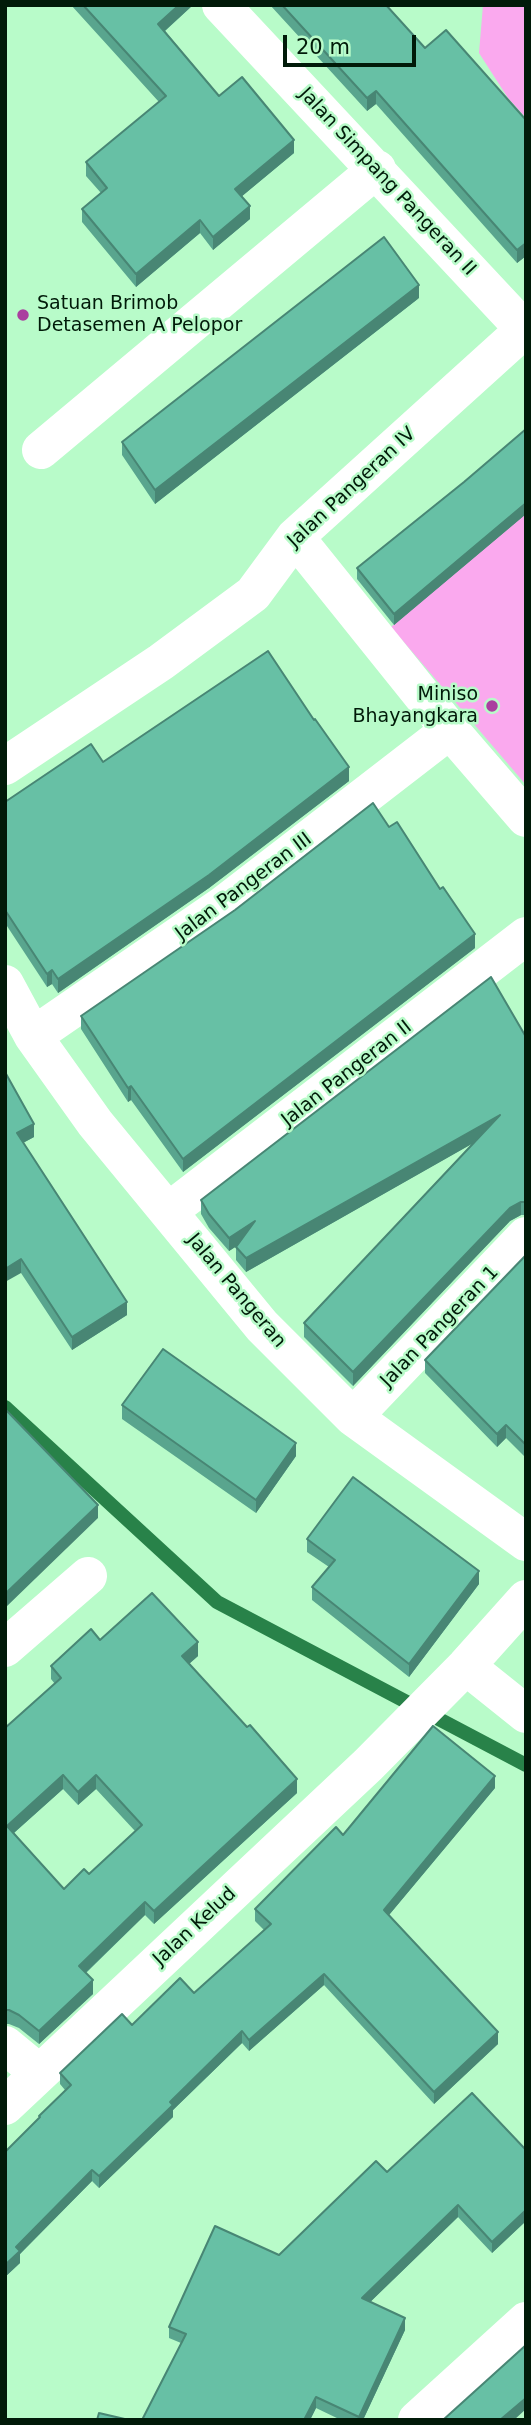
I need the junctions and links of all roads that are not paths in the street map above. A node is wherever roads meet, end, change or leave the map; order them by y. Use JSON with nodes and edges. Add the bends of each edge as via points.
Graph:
{"nodes":[{"id":1,"x":221,"y":5,"type":"edge"},
{"id":2,"x":377,"y":169,"type":"junction"},
{"id":3,"x":525,"y":329,"type":"edge"},
{"id":4,"x":41,"y":450,"type":"dead end"},
{"id":5,"x":295,"y":537,"type":"junction"},
{"id":6,"x":450,"y":730,"type":"junction"},
{"id":7,"x":5,"y":766,"type":"edge"},
{"id":8,"x":526,"y":818,"type":"edge"},
{"id":9,"x":526,"y":936,"type":"edge"},
{"id":10,"x":5,"y":985,"type":"edge"},
{"id":11,"x":33,"y":1036,"type":"junction"},
{"id":12,"x":169,"y":1211,"type":"junction"},
{"id":13,"x":526,"y":1236,"type":"edge"},
{"id":14,"x":354,"y":1417,"type":"junction"},
{"id":15,"x":526,"y":1542,"type":"edge"},
{"id":16,"x":88,"y":1576,"type":"dead end"},
{"id":17,"x":526,"y":1599,"type":"edge"},
{"id":18,"x":5,"y":1648,"type":"edge"},
{"id":19,"x":466,"y":1666,"type":"junction"},
{"id":20,"x":526,"y":1714,"type":"edge"},
{"id":21,"x":5,"y":2045,"type":"edge"},
{"id":22,"x":38,"y":2073,"type":"junction"},
{"id":23,"x":5,"y":2106,"type":"edge"},
{"id":24,"x":526,"y":2321,"type":"edge"},
{"id":25,"x":417,"y":2420,"type":"edge"}],
"edges":[{"from":1,"to":2,"type":"street","name":"Jalan Simpang Pangeran II"},
{"from":2,"to":3,"type":"street","name":"Jalan Simpang Pangeran II"},
{"from":2,"to":4,"type":"street"},
{"from":3,"to":5,"type":"street","name":"Jalan Pangeran IV"},
{"from":5,"to":6,"type":"street"},
{"from":5,"to":7,"type":"street","name":"Jalan Pangeran IV","via":[[253,594]]},
{"from":6,"to":8,"type":"street"},
{"from":6,"to":11,"type":"street","name":"Jalan Pangeran III","via":[[222,906]]},
{"from":9,"to":12,"type":"street","name":"Jalan Pangeran II"},
{"from":10,"to":11,"type":"street","name":"Jalan Pangeran"},
{"from":11,"to":12,"type":"street","name":"Jalan Pangeran","via":[[95,1123]]},
{"from":12,"to":14,"type":"street","name":"Jalan Pangeran","via":[[262,1326]]},
{"from":13,"to":14,"type":"street","name":"Jalan Pangeran 1"},
{"from":14,"to":15,"type":"street","name":"Jalan Pangeran"},
{"from":16,"to":18,"type":"street"},
{"from":17,"to":19,"type":"street"},
{"from":19,"to":20,"type":"street"},
{"from":19,"to":22,"type":"street","name":"Jalan Kelud","via":[[368,1765]]},
{"from":21,"to":22,"type":"street"},
{"from":22,"to":23,"type":"street","name":"Jalan Kelud"},
{"from":24,"to":25,"type":"street"}]}
